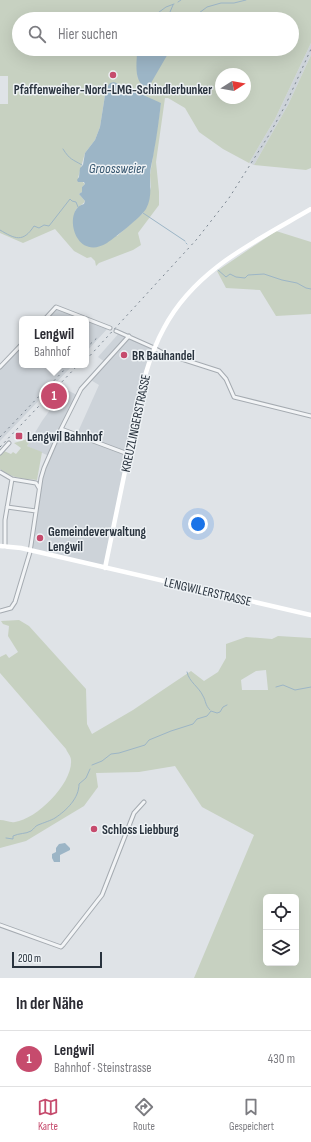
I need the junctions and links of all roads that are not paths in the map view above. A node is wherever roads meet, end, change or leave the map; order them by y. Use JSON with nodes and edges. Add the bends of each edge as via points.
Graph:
{"nodes":[{"id":1,"x":311,"y":209,"type":"edge"},
{"id":2,"x":48,"y":316,"type":"edge"},
{"id":3,"x":78,"y":316,"type":"edge"},
{"id":4,"x":89,"y":320,"type":"edge"},
{"id":5,"x":110,"y":328,"type":"dead end"},
{"id":6,"x":116,"y":331,"type":"dead end"},
{"id":7,"x":129,"y":336,"type":"junction"},
{"id":8,"x":19,"y":347,"type":"edge"},
{"id":9,"x":155,"y":349,"type":"junction"},
{"id":10,"x":0,"y":367,"type":"edge"},
{"id":11,"x":311,"y":416,"type":"edge"},
{"id":12,"x":61,"y":429,"type":"junction"},
{"id":13,"x":9,"y":442,"type":"dead end"},
{"id":14,"x":0,"y":452,"type":"edge"},
{"id":15,"x":128,"y":454,"type":"junction"},
{"id":16,"x":0,"y":472,"type":"edge"},
{"id":17,"x":12,"y":479,"type":"junction"},
{"id":18,"x":40,"y":488,"type":"junction"},
{"id":19,"x":7,"y":507,"type":"junction"},
{"id":20,"x":36,"y":512,"type":"junction"},
{"id":21,"x":2,"y":546,"type":"edge"},
{"id":22,"x":30,"y":550,"type":"junction"},
{"id":23,"x":105,"y":568,"type":"junction"},
{"id":24,"x":0,"y":611,"type":"edge"},
{"id":25,"x":311,"y":615,"type":"edge"},
{"id":26,"x":144,"y":802,"type":"dead end"},
{"id":27,"x":0,"y":925,"type":"edge"}],
"edges":[{"from":1,"to":9,"type":"street","name":"KREUZLINGERSTRASSE","via":[[236,252],[200,280],[171,316]]},
{"from":2,"to":3,"type":"street","via":[[56,308]]},
{"from":4,"to":5,"type":"street"},
{"from":6,"to":7,"type":"street"},
{"from":7,"to":9,"type":"street"},
{"from":7,"to":12,"type":"street","via":[[82,387]]},
{"from":8,"to":10,"type":"street"},
{"from":9,"to":11,"type":"street","via":[[219,371],[226,379],[234,397]]},
{"from":9,"to":15,"type":"street","name":"KREUZLINGERSTRASSE","via":[[143,383]]},
{"from":12,"to":15,"type":"street"},
{"from":12,"to":18,"type":"street","via":[[44,468]]},
{"from":13,"to":14,"type":"street"},
{"from":15,"to":23,"type":"street","name":"KREUZLINGERSTRASSE"},
{"from":16,"to":17,"type":"street"},
{"from":17,"to":18,"type":"street","via":[[36,483]]},
{"from":17,"to":19,"type":"street"},
{"from":18,"to":20,"type":"street"},
{"from":19,"to":20,"type":"street"},
{"from":19,"to":21,"type":"street"},
{"from":20,"to":22,"type":"street"},
{"from":21,"to":22,"type":"street","name":"LENGWILERSTRASSE"},
{"from":22,"to":23,"type":"street","name":"LENGWILERSTRASSE"},
{"from":22,"to":24,"type":"street","via":[[14,605]]},
{"from":23,"to":25,"type":"street","name":"LENGWILERSTRASSE"},
{"from":26,"to":27,"type":"street","via":[[134,813],[102,895],[61,947]]}]}
